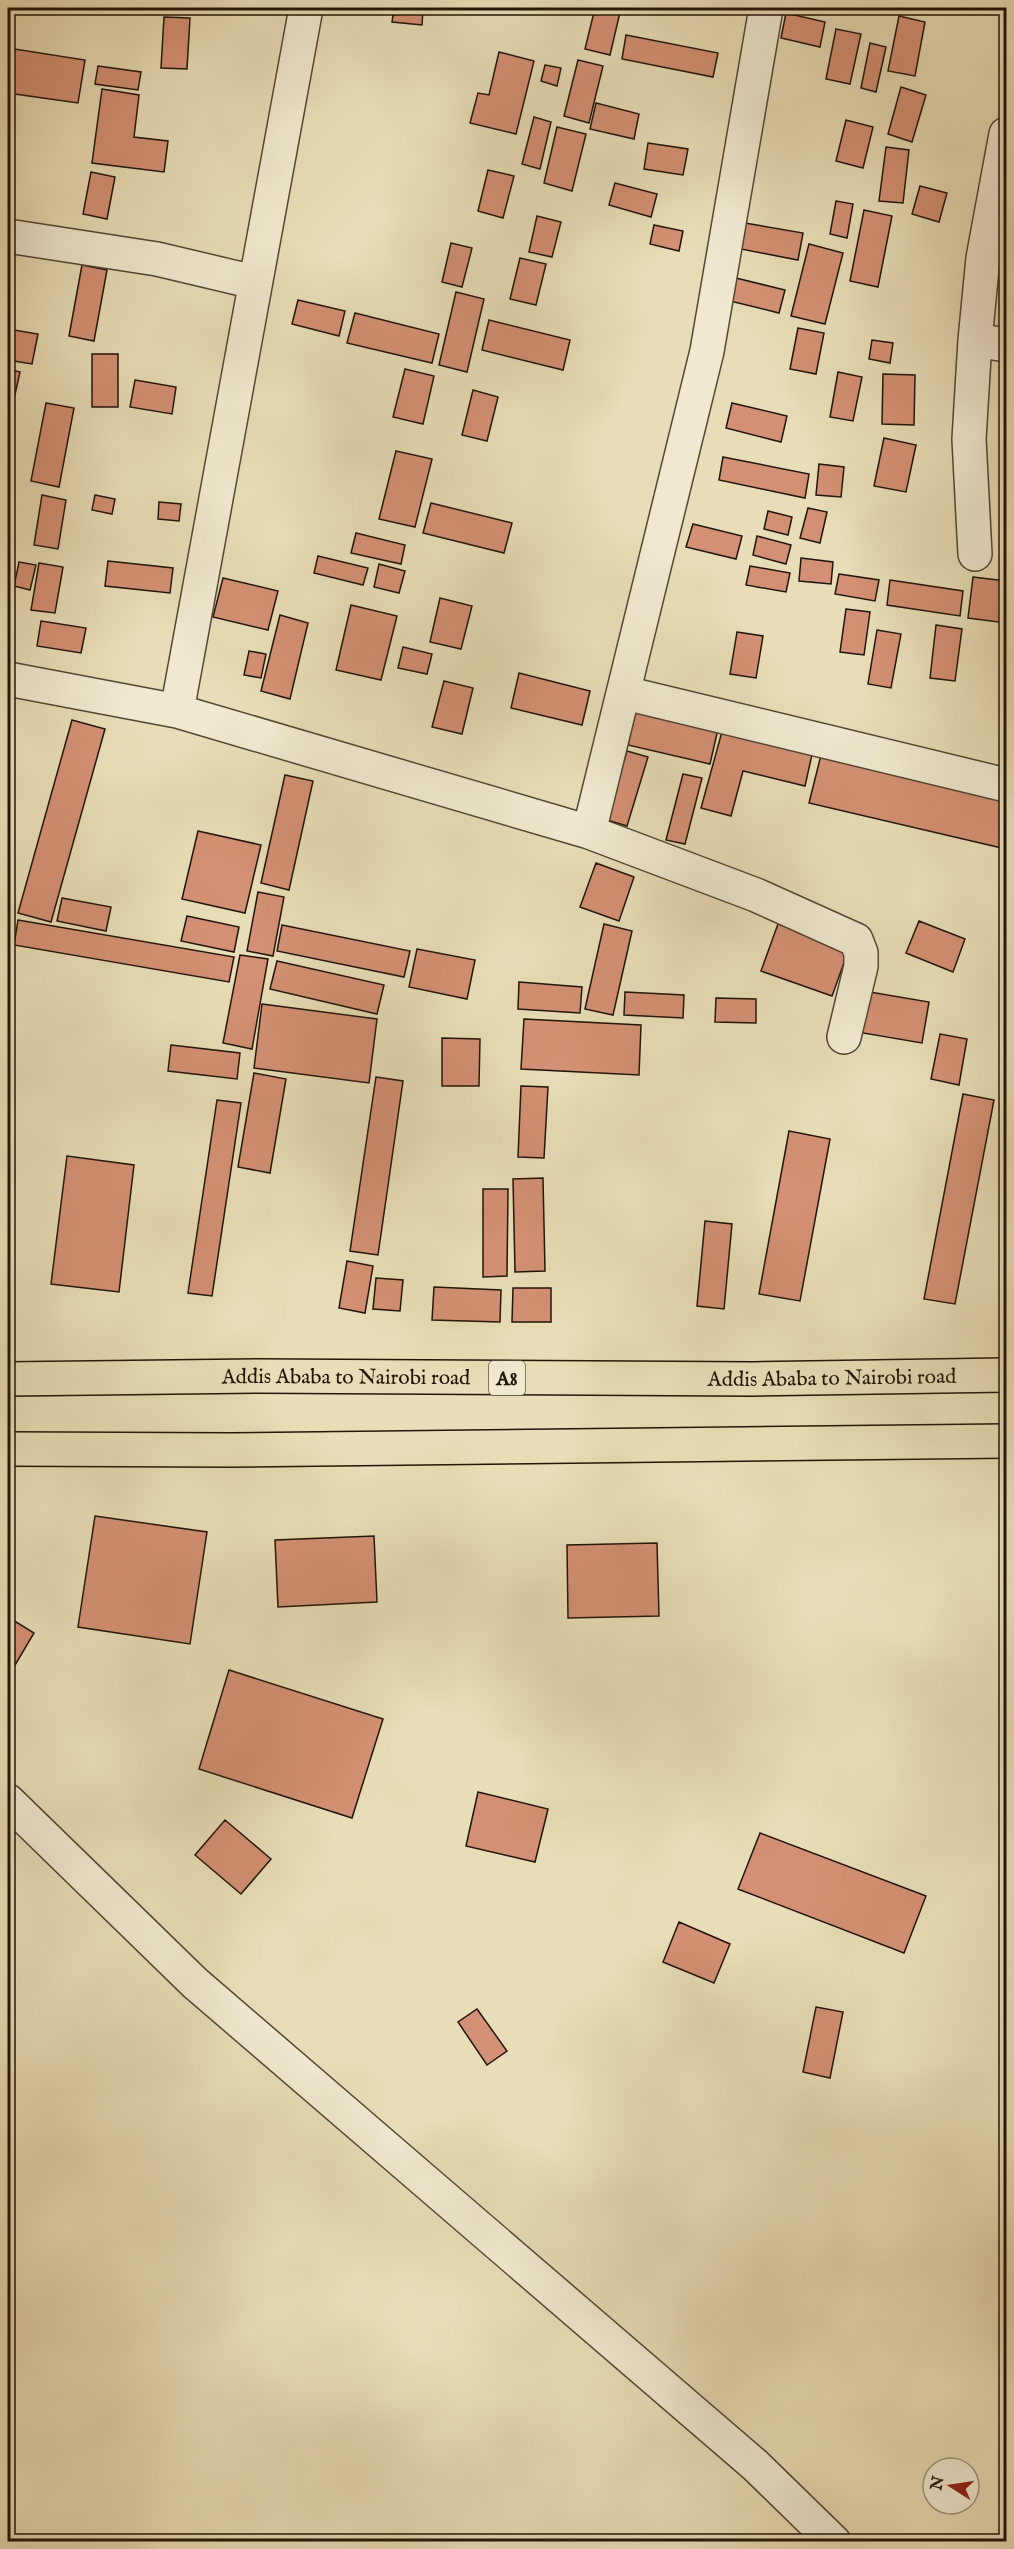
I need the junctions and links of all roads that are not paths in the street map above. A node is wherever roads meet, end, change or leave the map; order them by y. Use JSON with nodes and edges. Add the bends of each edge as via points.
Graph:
{"nodes":[{"id":1,"x":306,"y":8,"type":"edge"},
{"id":2,"x":766,"y":8,"type":"edge"},
{"id":3,"x":1006,"y":134,"type":"edge"},
{"id":4,"x":8,"y":236,"type":"edge"},
{"id":5,"x":254,"y":282,"type":"junction"},
{"id":6,"x":991,"y":343,"type":"edge"},
{"id":7,"x":975,"y":554,"type":"dead end"},
{"id":8,"x":8,"y":679,"type":"edge"},
{"id":9,"x":624,"y":693,"type":"junction"},
{"id":10,"x":177,"y":711,"type":"junction"},
{"id":11,"x":1006,"y":785,"type":"edge"},
{"id":12,"x":589,"y":832,"type":"junction"},
{"id":13,"x":844,"y":1037,"type":"dead end"},
{"id":14,"x":1006,"y":1375,"type":"edge"},
{"id":15,"x":8,"y":1379,"type":"edge"},
{"id":16,"x":1006,"y":1441,"type":"edge"},
{"id":17,"x":8,"y":1449,"type":"edge"},
{"id":18,"x":8,"y":1801,"type":"edge"},
{"id":19,"x":834,"y":2541,"type":"edge"}],
"edges":[{"from":1,"to":5,"type":"street"},
{"from":2,"to":9,"type":"street","via":[[707,351]]},
{"from":3,"to":6,"type":"street","via":[[983,258]]},
{"from":4,"to":5,"type":"street","via":[[157,259]]},
{"from":5,"to":10,"type":"street"},
{"from":6,"to":7,"type":"street","via":[[969,439]]},
{"from":8,"to":10,"type":"street"},
{"from":9,"to":11,"type":"street"},
{"from":9,"to":12,"type":"street"},
{"from":10,"to":12,"type":"street"},
{"from":12,"to":13,"type":"street","via":[[756,895],[856,940],[861,966]]},
{"from":14,"to":15,"type":"highway","name":"Addis Ababa to Nairobi road","number":"A8"},
{"from":16,"to":17,"type":"highway"},
{"from":18,"to":19,"type":"street","via":[[195,1983],[755,2465]]}]}
